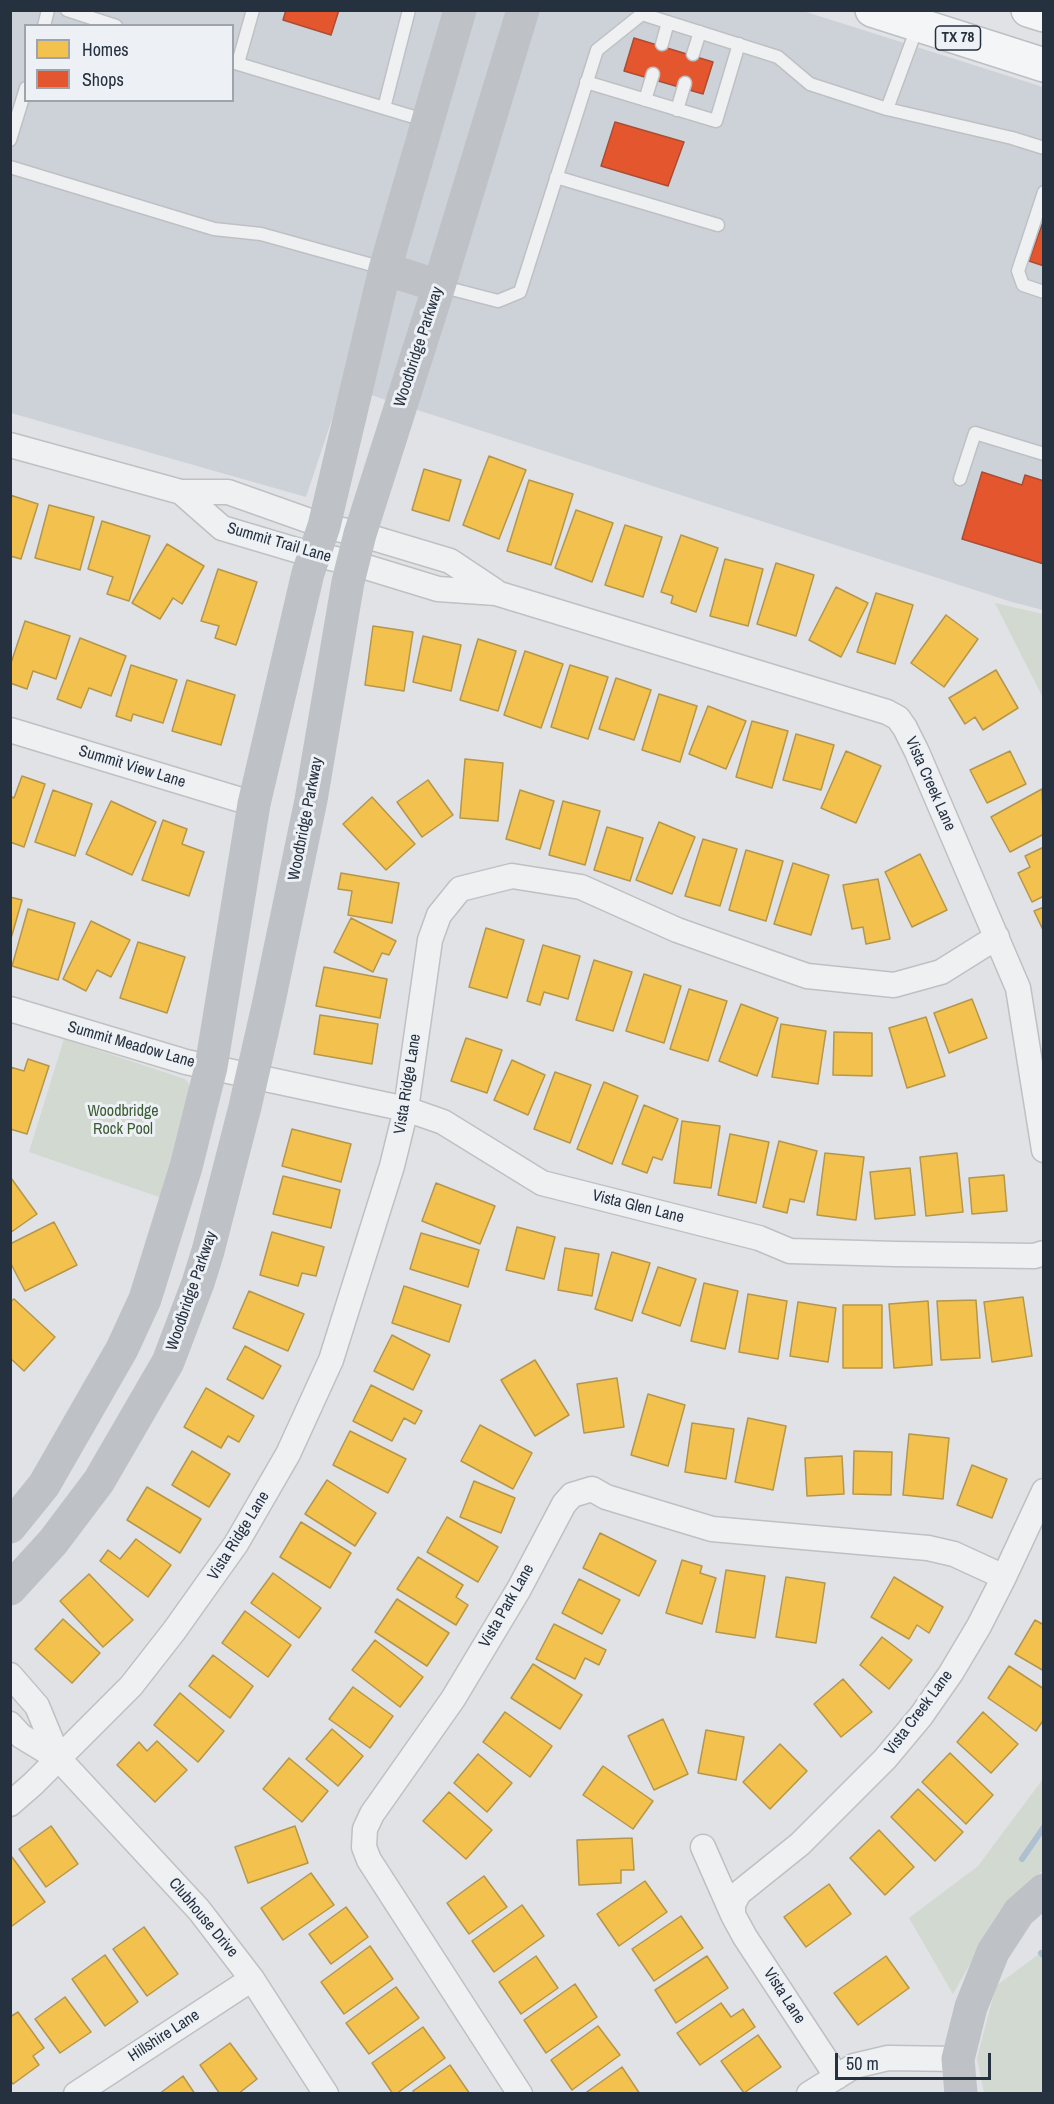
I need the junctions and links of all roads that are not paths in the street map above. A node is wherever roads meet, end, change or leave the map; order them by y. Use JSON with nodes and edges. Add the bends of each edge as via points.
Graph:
{"nodes":[{"id":1,"x":67,"y":10,"type":"edge"},
{"id":2,"x":253,"y":10,"type":"edge"},
{"id":3,"x":409,"y":10,"type":"edge"},
{"id":4,"x":460,"y":10,"type":"edge"},
{"id":5,"x":523,"y":10,"type":"edge"},
{"id":6,"x":872,"y":10,"type":"edge"},
{"id":7,"x":1028,"y":10,"type":"edge"},
{"id":8,"x":1044,"y":15,"type":"edge"},
{"id":9,"x":921,"y":18,"type":"edge"},
{"id":10,"x":668,"y":22,"type":"junction"},
{"id":11,"x":110,"y":24,"type":"edge"},
{"id":12,"x":700,"y":32,"type":"junction"},
{"id":13,"x":662,"y":44,"type":"dead end"},
{"id":14,"x":740,"y":44,"type":"junction"},
{"id":15,"x":693,"y":54,"type":"dead end"},
{"id":16,"x":235,"y":63,"type":"edge"},
{"id":17,"x":1044,"y":65,"type":"edge"},
{"id":18,"x":653,"y":74,"type":"dead end"},
{"id":19,"x":586,"y":82,"type":"junction"},
{"id":20,"x":685,"y":83,"type":"dead end"},
{"id":21,"x":24,"y":94,"type":"edge"},
{"id":22,"x":645,"y":100,"type":"junction"},
{"id":23,"x":384,"y":108,"type":"junction"},
{"id":24,"x":887,"y":109,"type":"junction"},
{"id":25,"x":677,"y":110,"type":"junction"},
{"id":26,"x":428,"y":122,"type":"junction"},
{"id":27,"x":10,"y":140,"type":"edge"},
{"id":28,"x":1044,"y":148,"type":"edge"},
{"id":29,"x":10,"y":167,"type":"edge"},
{"id":30,"x":556,"y":177,"type":"junction"},
{"id":31,"x":1044,"y":192,"type":"edge"},
{"id":32,"x":718,"y":225,"type":"dead end"},
{"id":33,"x":385,"y":269,"type":"junction"},
{"id":34,"x":439,"y":286,"type":"junction"},
{"id":35,"x":1044,"y":292,"type":"edge"},
{"id":36,"x":10,"y":445,"type":"edge"},
{"id":37,"x":1044,"y":454,"type":"edge"},
{"id":38,"x":960,"y":479,"type":"dead end"},
{"id":39,"x":181,"y":492,"type":"junction"},
{"id":40,"x":319,"y":539,"type":"junction"},
{"id":41,"x":356,"y":548,"type":"junction"},
{"id":42,"x":10,"y":730,"type":"edge"},
{"id":43,"x":254,"y":804,"type":"junction"},
{"id":44,"x":997,"y":937,"type":"junction"},
{"id":45,"x":10,"y":1009,"type":"edge"},
{"id":46,"x":211,"y":1067,"type":"junction"},
{"id":47,"x":252,"y":1077,"type":"junction"},
{"id":48,"x":406,"y":1109,"type":"junction"},
{"id":49,"x":1044,"y":1150,"type":"edge"},
{"id":50,"x":1044,"y":1253,"type":"edge"},
{"id":51,"x":1044,"y":1491,"type":"edge"},
{"id":52,"x":10,"y":1527,"type":"edge"},
{"id":53,"x":1004,"y":1577,"type":"junction"},
{"id":54,"x":10,"y":1589,"type":"edge"},
{"id":55,"x":10,"y":1675,"type":"edge"},
{"id":56,"x":10,"y":1724,"type":"edge"},
{"id":57,"x":59,"y":1759,"type":"junction"},
{"id":58,"x":10,"y":1804,"type":"edge"},
{"id":59,"x":703,"y":1846,"type":"dead end"},
{"id":60,"x":1044,"y":1890,"type":"edge"},
{"id":61,"x":736,"y":1904,"type":"junction"},
{"id":62,"x":252,"y":1979,"type":"junction"},
{"id":63,"x":958,"y":2059,"type":"junction"},
{"id":64,"x":837,"y":2077,"type":"junction"},
{"id":65,"x":76,"y":2094,"type":"edge"},
{"id":66,"x":326,"y":2094,"type":"edge"},
{"id":67,"x":520,"y":2094,"type":"edge"},
{"id":68,"x":809,"y":2094,"type":"edge"},
{"id":69,"x":962,"y":2094,"type":"edge"}],
"edges":[{"from":1,"to":11,"type":"lane"},
{"from":2,"to":16,"type":"lane"},
{"from":3,"to":23,"type":"lane"},
{"from":4,"to":26,"type":"main road"},
{"from":5,"to":34,"type":"main road","name":"Woodbridge Parkway"},
{"from":6,"to":9,"type":"main road","number":"TX 78"},
{"from":7,"to":8,"type":"main road"},
{"from":9,"to":17,"type":"main road","number":"TX 78"},
{"from":9,"to":24,"type":"lane"},
{"from":10,"to":12,"type":"lane"},
{"from":10,"to":13,"type":"lane"},
{"from":10,"to":19,"type":"lane","via":[[642,14],[597,50]]},
{"from":12,"to":14,"type":"lane"},
{"from":12,"to":15,"type":"lane"},
{"from":14,"to":24,"type":"lane","via":[[778,57],[810,84]]},
{"from":14,"to":25,"type":"lane","via":[[716,121]]},
{"from":16,"to":23,"type":"lane"},
{"from":18,"to":22,"type":"lane"},
{"from":19,"to":22,"type":"lane"},
{"from":19,"to":30,"type":"lane"},
{"from":20,"to":25,"type":"lane"},
{"from":21,"to":27,"type":"lane"},
{"from":22,"to":25,"type":"lane"},
{"from":23,"to":26,"type":"lane"},
{"from":24,"to":28,"type":"lane"},
{"from":26,"to":33,"type":"main road"},
{"from":29,"to":33,"type":"lane","via":[[214,229],[261,234]]},
{"from":30,"to":32,"type":"lane"},
{"from":30,"to":34,"type":"lane","via":[[520,292],[498,301]]},
{"from":31,"to":35,"type":"lane","via":[[1018,271],[1023,285]]},
{"from":33,"to":34,"type":"main road"},
{"from":33,"to":40,"type":"main road"},
{"from":34,"to":41,"type":"main road","name":"Woodbridge Parkway"},
{"from":36,"to":39,"type":"street","name":"Summit Trail Lane"},
{"from":37,"to":38,"type":"lane","via":[[975,432]]},
{"from":39,"to":40,"type":"street","name":"Summit Trail Lane","via":[[228,492]]},
{"from":39,"to":40,"type":"street","name":"Summit Trail Lane","via":[[222,528]]},
{"from":40,"to":41,"type":"street","name":"Summit Trail Lane"},
{"from":40,"to":43,"type":"main road"},
{"from":41,"to":44,"type":"street","name":"Vista Creek Lane","via":[[438,588],[496,593],[898,718],[917,752]]},
{"from":41,"to":47,"type":"main road","name":"Woodbridge Parkway","via":[[311,800]]},
{"from":42,"to":43,"type":"street","name":"Summit View Lane"},
{"from":43,"to":46,"type":"main road"},
{"from":44,"to":48,"type":"street","name":"Vista Ridge Lane","via":[[941,972],[894,985],[807,976],[677,930],[581,887],[512,876],[460,889],[440,915],[430,940]]},
{"from":44,"to":49,"type":"street","name":"Vista Creek Lane","via":[[1018,988]]},
{"from":45,"to":46,"type":"street","name":"Summit Meadow Lane"},
{"from":46,"to":47,"type":"street","name":"Summit Meadow Lane"},
{"from":46,"to":52,"type":"main road","via":[[146,1299],[82,1422],[44,1485]]},
{"from":47,"to":48,"type":"street","name":"Vista Glen Lane"},
{"from":47,"to":54,"type":"main road","name":"Woodbridge Parkway","via":[[208,1251],[168,1362],[99,1481],[53,1542]]},
{"from":48,"to":50,"type":"street","name":"Vista Glen Lane","via":[[443,1122],[542,1183],[759,1238],[790,1251],[1034,1256]]},
{"from":48,"to":57,"type":"street","name":"Vista Ridge Lane","via":[[332,1360],[288,1454],[236,1544],[174,1631],[131,1686]]},
{"from":51,"to":53,"type":"street","name":"Vista Creek Lane"},
{"from":53,"to":61,"type":"street","name":"Vista Creek Lane","via":[[951,1673],[921,1716],[885,1759]]},
{"from":53,"to":67,"type":"street","name":"Vista Park Lane","via":[[954,1554],[928,1548],[712,1528],[606,1497],[592,1489],[572,1495],[453,1700],[365,1829],[364,1847],[369,1860]]},
{"from":55,"to":57,"type":"street","name":"Clubhouse Drive","via":[[37,1706]]},
{"from":56,"to":57,"type":"street","name":"Clubhouse Drive","via":[[21,1736]]},
{"from":57,"to":58,"type":"street","name":"Vista Ridge Lane"},
{"from":57,"to":62,"type":"street","name":"Clubhouse Drive","via":[[199,1910]]},
{"from":59,"to":61,"type":"street","name":"Vista Lane"},
{"from":60,"to":63,"type":"main road","via":[[1019,1912],[993,1952],[971,2007]]},
{"from":61,"to":64,"type":"street","name":"Vista Lane"},
{"from":62,"to":65,"type":"street","name":"Hillshire Lane"},
{"from":62,"to":66,"type":"street","name":"Clubhouse Drive"},
{"from":63,"to":64,"type":"street","via":[[888,2058],[854,2066]]},
{"from":63,"to":69,"type":"main road"},
{"from":64,"to":68,"type":"street"}]}
